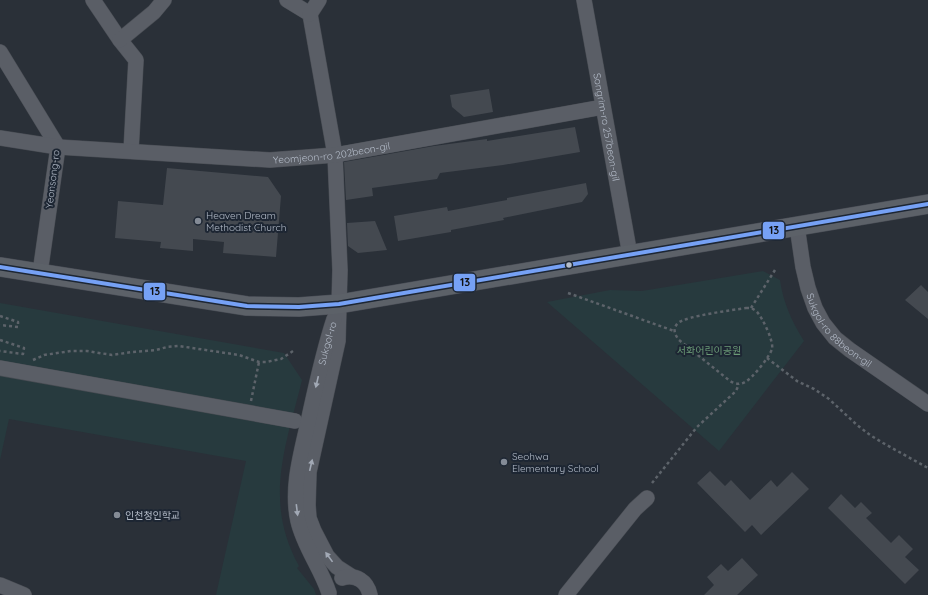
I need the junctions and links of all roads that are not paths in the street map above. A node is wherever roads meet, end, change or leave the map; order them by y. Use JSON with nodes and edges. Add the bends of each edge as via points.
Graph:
{"nodes":[{"id":1,"x":93,"y":0,"type":"edge"},
{"id":2,"x":164,"y":0,"type":"edge"},
{"id":3,"x":287,"y":0,"type":"edge"},
{"id":4,"x":319,"y":0,"type":"edge"},
{"id":5,"x":584,"y":0,"type":"edge"},
{"id":6,"x":310,"y":14,"type":"junction"},
{"id":7,"x":120,"y":40,"type":"junction"},
{"id":8,"x":0,"y":52,"type":"edge"},
{"id":9,"x":603,"y":107,"type":"junction"},
{"id":10,"x":0,"y":138,"type":"edge"},
{"id":11,"x":58,"y":147,"type":"junction"},
{"id":12,"x":131,"y":151,"type":"junction"},
{"id":13,"x":335,"y":155,"type":"junction"},
{"id":14,"x":928,"y":204,"type":"edge"},
{"id":15,"x":797,"y":226,"type":"junction"},
{"id":16,"x":630,"y":255,"type":"junction"},
{"id":17,"x":0,"y":267,"type":"edge"},
{"id":18,"x":40,"y":273,"type":"junction"},
{"id":19,"x":339,"y":304,"type":"junction"},
{"id":20,"x":0,"y":368,"type":"edge"},
{"id":21,"x":928,"y":404,"type":"edge"},
{"id":22,"x":296,"y":421,"type":"dead end"},
{"id":23,"x":647,"y":498,"type":"dead end"},
{"id":24,"x":351,"y":576,"type":"junction"},
{"id":25,"x":0,"y":585,"type":"edge"},
{"id":26,"x":329,"y":594,"type":"edge"},
{"id":27,"x":24,"y":595,"type":"edge"},
{"id":28,"x":370,"y":595,"type":"edge"},
{"id":29,"x":566,"y":595,"type":"edge"}],
"edges":[{"from":1,"to":7,"type":"street"},
{"from":2,"to":7,"type":"street","via":[[154,12]]},
{"from":3,"to":6,"type":"street"},
{"from":4,"to":6,"type":"street"},
{"from":5,"to":9,"type":"street","name":"Songrim-ro 257beon-gil"},
{"from":6,"to":13,"type":"street"},
{"from":7,"to":12,"type":"street","via":[[136,60]]},
{"from":8,"to":11,"type":"street","name":"Yeonsong-ro"},
{"from":9,"to":13,"type":"street","name":"Yeomjeon-ro 202beon-gil"},
{"from":9,"to":16,"type":"street","name":"Songrim-ro 257beon-gil"},
{"from":10,"to":11,"type":"street","name":"Yeomjeon-ro 202beon-gil"},
{"from":11,"to":12,"type":"street","name":"Yeomjeon-ro 202beon-gil"},
{"from":11,"to":18,"type":"street","name":"Yeonsong-ro"},
{"from":12,"to":13,"type":"street","name":"Yeomjeon-ro 202beon-gil","via":[[270,160]]},
{"from":13,"to":19,"type":"street"},
{"from":14,"to":15,"type":"main road"},
{"from":15,"to":16,"type":"main road"},
{"from":15,"to":21,"type":"street","name":"Sukgol-ro 88beon-gil","via":[[808,288],[823,323],[835,338],[850,350]]},
{"from":16,"to":19,"type":"main road"},
{"from":17,"to":18,"type":"main road"},
{"from":18,"to":19,"type":"main road","via":[[247,306],[299,307]]},
{"from":24,"to":19,"type":"street","name":"Sukgol-ro","one_way":true,"via":[[337,567],[327,556],[309,518],[308,505],[309,472],[338,341]]},
{"from":19,"to":26,"type":"street","name":"Sukgol-ro","one_way":true,"via":[[326,344],[296,478],[298,520],[308,549],[322,572]]},
{"from":20,"to":22,"type":"street"},
{"from":23,"to":29,"type":"street","via":[[635,508]]},
{"from":24,"to":26,"type":"street","name":"Sukgol-ro","via":[[340,579],[331,587]]},
{"from":24,"to":28,"type":"street","name":"Sukgol-ro","via":[[366,585]]},
{"from":25,"to":27,"type":"street"}]}
